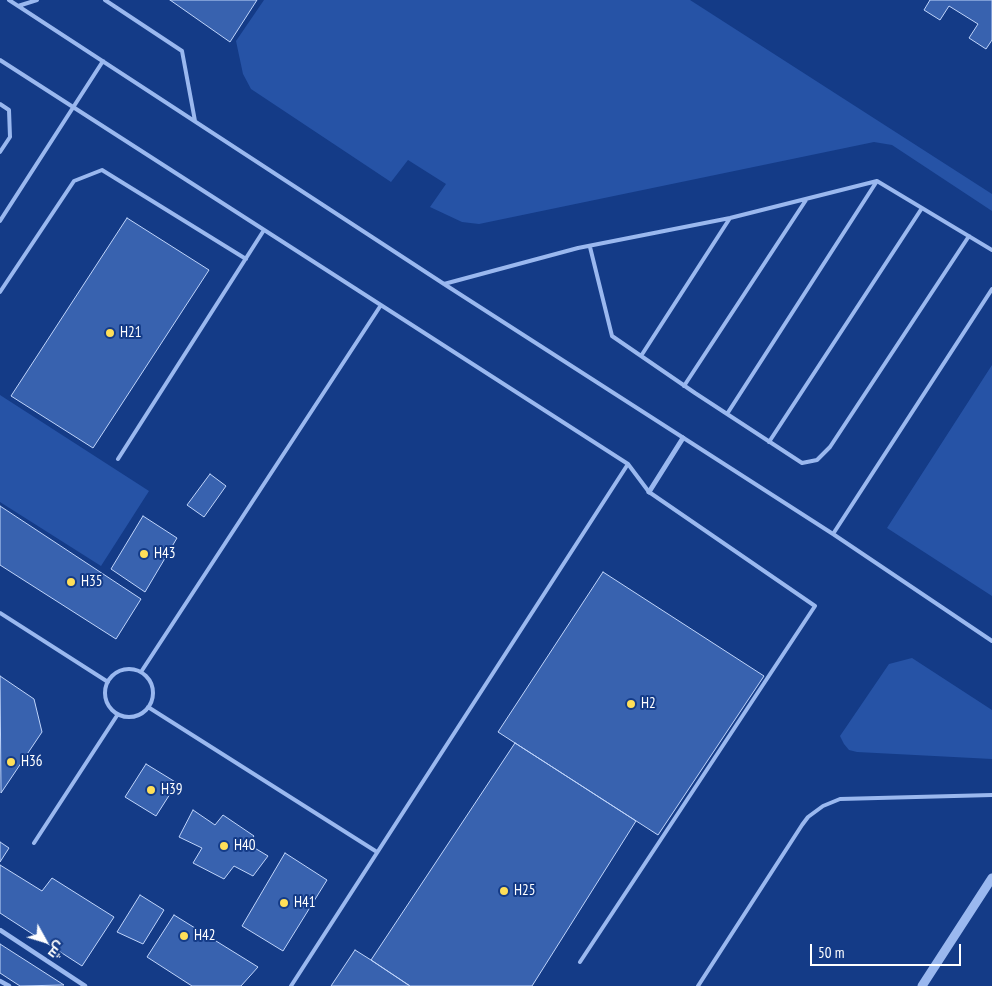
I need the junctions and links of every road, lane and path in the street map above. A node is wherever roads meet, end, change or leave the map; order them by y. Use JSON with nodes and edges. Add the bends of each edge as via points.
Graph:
{"nodes":[{"id":1,"x":9,"y":0,"type":"edge"},
{"id":2,"x":37,"y":0,"type":"edge"},
{"id":3,"x":105,"y":0,"type":"edge"},
{"id":4,"x":18,"y":6,"type":"junction"},
{"id":5,"x":0,"y":60,"type":"edge"},
{"id":6,"x":103,"y":61,"type":"junction"},
{"id":7,"x":0,"y":104,"type":"edge"},
{"id":8,"x":73,"y":107,"type":"junction"},
{"id":9,"x":194,"y":121,"type":"junction"},
{"id":10,"x":0,"y":152,"type":"edge"},
{"id":11,"x":877,"y":181,"type":"junction"},
{"id":12,"x":806,"y":200,"type":"junction"},
{"id":13,"x":922,"y":208,"type":"junction"},
{"id":14,"x":730,"y":218,"type":"junction"},
{"id":15,"x":0,"y":221,"type":"edge"},
{"id":16,"x":264,"y":230,"type":"junction"},
{"id":17,"x":968,"y":236,"type":"junction"},
{"id":18,"x":590,"y":247,"type":"junction"},
{"id":19,"x":992,"y":250,"type":"edge"},
{"id":20,"x":246,"y":259,"type":"junction"},
{"id":21,"x":444,"y":284,"type":"junction"},
{"id":22,"x":992,"y":289,"type":"edge"},
{"id":23,"x":0,"y":292,"type":"edge"},
{"id":24,"x":381,"y":304,"type":"junction"},
{"id":25,"x":641,"y":356,"type":"junction"},
{"id":26,"x":684,"y":386,"type":"junction"},
{"id":27,"x":727,"y":414,"type":"junction"},
{"id":28,"x":683,"y":438,"type":"junction"},
{"id":29,"x":769,"y":442,"type":"junction"},
{"id":30,"x":118,"y":459,"type":"dead end"},
{"id":31,"x":628,"y":464,"type":"junction"},
{"id":32,"x":649,"y":492,"type":"junction"},
{"id":33,"x":834,"y":534,"type":"junction"},
{"id":34,"x":0,"y":613,"type":"edge"},
{"id":35,"x":992,"y":642,"type":"edge"},
{"id":36,"x":141,"y":672,"type":"junction"},
{"id":37,"x":108,"y":682,"type":"junction"},
{"id":38,"x":148,"y":707,"type":"junction"},
{"id":39,"x":118,"y":714,"type":"junction"},
{"id":40,"x":992,"y":796,"type":"edge"},
{"id":41,"x":34,"y":843,"type":"dead end"},
{"id":42,"x":377,"y":852,"type":"junction"},
{"id":43,"x":992,"y":878,"type":"edge"},
{"id":44,"x":0,"y":930,"type":"edge"},
{"id":45,"x":580,"y":962,"type":"dead end"},
{"id":46,"x":0,"y":980,"type":"edge"},
{"id":47,"x":8,"y":986,"type":"edge"},
{"id":48,"x":85,"y":986,"type":"edge"},
{"id":49,"x":291,"y":986,"type":"edge"},
{"id":50,"x":698,"y":986,"type":"edge"},
{"id":51,"x":922,"y":986,"type":"edge"}],
"edges":[{"from":1,"to":4,"type":"lane"},
{"from":2,"to":4,"type":"lane"},
{"from":3,"to":9,"type":"lane","via":[[182,52]]},
{"from":4,"to":6,"type":"lane"},
{"from":5,"to":8,"type":"lane"},
{"from":6,"to":8,"type":"lane"},
{"from":6,"to":9,"type":"lane"},
{"from":7,"to":10,"type":"lane","via":[[9,110],[10,137]]},
{"from":8,"to":15,"type":"lane"},
{"from":8,"to":16,"type":"lane"},
{"from":9,"to":21,"type":"lane"},
{"from":11,"to":12,"type":"lane"},
{"from":11,"to":13,"type":"lane"},
{"from":11,"to":27,"type":"lane"},
{"from":12,"to":14,"type":"lane"},
{"from":12,"to":26,"type":"lane"},
{"from":13,"to":17,"type":"lane"},
{"from":13,"to":29,"type":"lane"},
{"from":14,"to":18,"type":"lane"},
{"from":14,"to":25,"type":"lane"},
{"from":16,"to":20,"type":"lane"},
{"from":16,"to":24,"type":"lane"},
{"from":17,"to":19,"type":"lane"},
{"from":17,"to":29,"type":"lane","via":[[830,448],[817,460],[802,463]]},
{"from":18,"to":21,"type":"lane"},
{"from":18,"to":25,"type":"lane","via":[[612,336]]},
{"from":20,"to":23,"type":"lane","via":[[102,170],[74,181]]},
{"from":20,"to":30,"type":"lane"},
{"from":21,"to":28,"type":"lane"},
{"from":22,"to":33,"type":"lane"},
{"from":24,"to":31,"type":"lane"},
{"from":24,"to":36,"type":"lane"},
{"from":25,"to":26,"type":"lane"},
{"from":26,"to":27,"type":"lane"},
{"from":27,"to":29,"type":"lane"},
{"from":28,"to":32,"type":"street"},
{"from":28,"to":33,"type":"lane"},
{"from":31,"to":32,"type":"lane"},
{"from":31,"to":42,"type":"lane"},
{"from":32,"to":45,"type":"lane","via":[[815,606]]},
{"from":33,"to":35,"type":"lane"},
{"from":34,"to":37,"type":"lane"},
{"from":36,"to":37,"type":"lane","via":[[119,672]]},
{"from":36,"to":38,"type":"lane","via":[[153,692]]},
{"from":37,"to":39,"type":"lane","via":[[106,700]]},
{"from":38,"to":39,"type":"lane","via":[[134,716]]},
{"from":38,"to":42,"type":"lane"},
{"from":39,"to":41,"type":"lane"},
{"from":40,"to":50,"type":"lane","via":[[840,800],[823,806],[802,825]]},
{"from":42,"to":49,"type":"lane"},
{"from":43,"to":51,"type":"street"},
{"from":44,"to":48,"type":"street"},
{"from":46,"to":47,"type":"street"}]}
